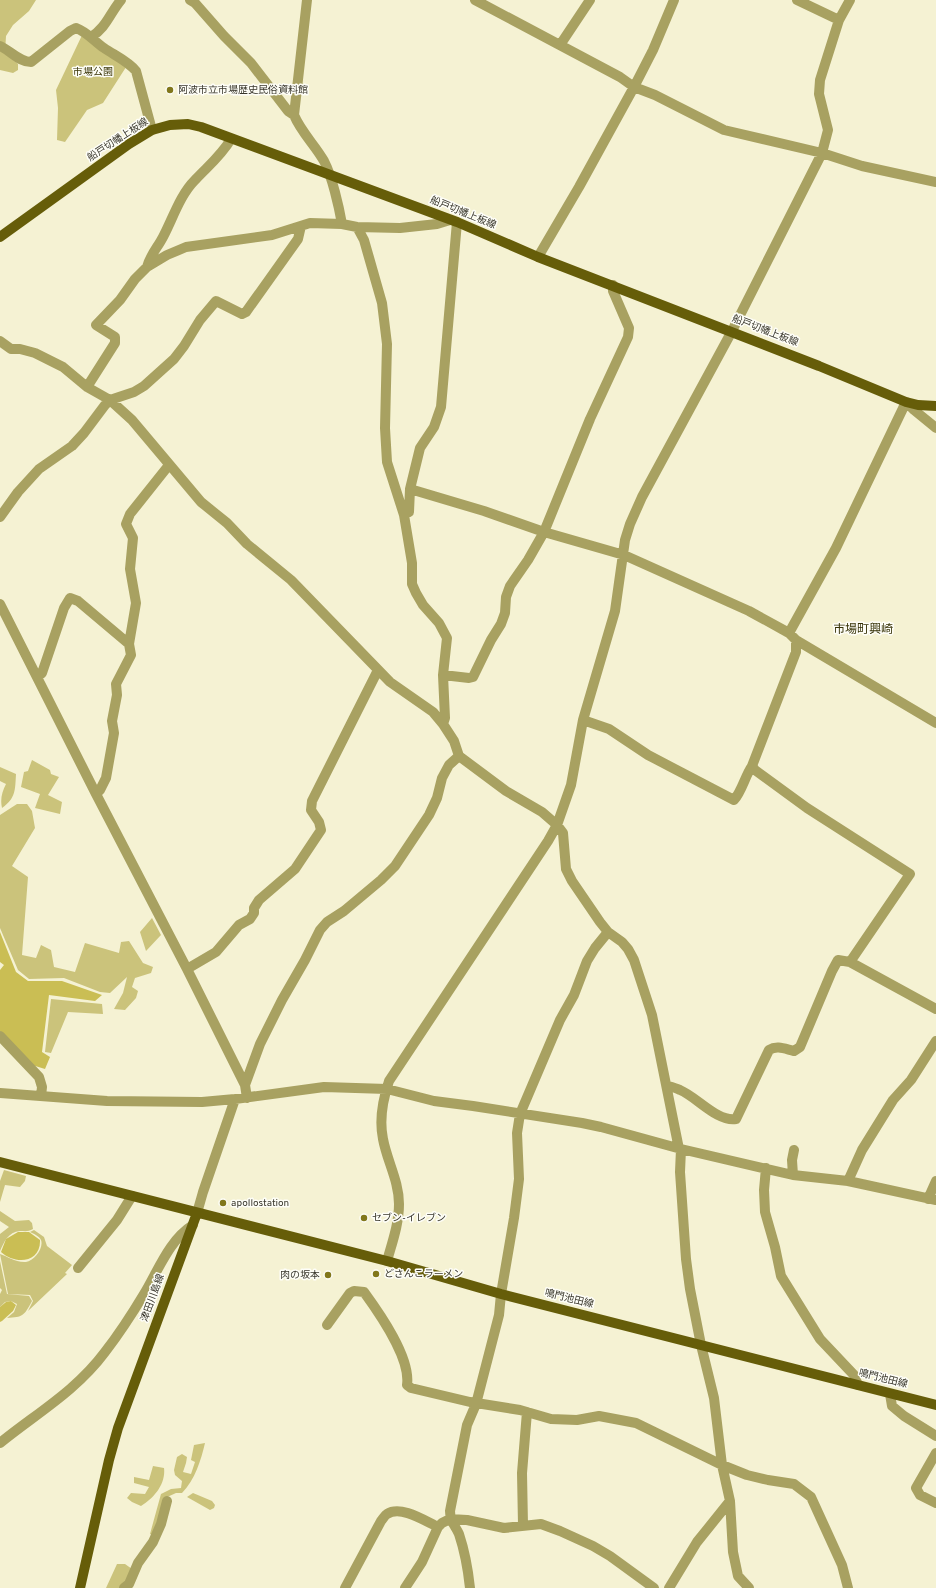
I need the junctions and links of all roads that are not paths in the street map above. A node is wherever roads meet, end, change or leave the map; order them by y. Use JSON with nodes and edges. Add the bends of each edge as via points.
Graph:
{"nodes":[{"id":1,"x":122,"y":0,"type":"edge"},
{"id":2,"x":190,"y":0,"type":"edge"},
{"id":3,"x":307,"y":0,"type":"edge"},
{"id":4,"x":475,"y":0,"type":"edge"},
{"id":5,"x":590,"y":0,"type":"edge"},
{"id":6,"x":674,"y":0,"type":"edge"},
{"id":7,"x":798,"y":0,"type":"edge"},
{"id":8,"x":850,"y":0,"type":"edge"},
{"id":9,"x":839,"y":20,"type":"junction"},
{"id":10,"x":91,"y":37,"type":"junction"},
{"id":11,"x":560,"y":45,"type":"junction"},
{"id":12,"x":0,"y":46,"type":"edge"},
{"id":13,"x":634,"y":87,"type":"junction"},
{"id":14,"x":294,"y":115,"type":"junction"},
{"id":15,"x":152,"y":130,"type":"junction"},
{"id":16,"x":232,"y":139,"type":"junction"},
{"id":17,"x":822,"y":153,"type":"junction"},
{"id":18,"x":330,"y":176,"type":"junction"},
{"id":19,"x":936,"y":182,"type":"edge"},
{"id":20,"x":454,"y":221,"type":"junction"},
{"id":21,"x":342,"y":224,"type":"junction"},
{"id":22,"x":301,"y":226,"type":"junction"},
{"id":23,"x":357,"y":227,"type":"junction"},
{"id":24,"x":0,"y":237,"type":"edge"},
{"id":25,"x":538,"y":257,"type":"junction"},
{"id":26,"x":147,"y":267,"type":"junction"},
{"id":27,"x":613,"y":285,"type":"junction"},
{"id":28,"x":732,"y":331,"type":"junction"},
{"id":29,"x":0,"y":341,"type":"edge"},
{"id":30,"x":87,"y":387,"type":"junction"},
{"id":31,"x":110,"y":400,"type":"junction"},
{"id":32,"x":906,"y":402,"type":"junction"},
{"id":33,"x":936,"y":406,"type":"edge"},
{"id":34,"x":936,"y":428,"type":"edge"},
{"id":35,"x":169,"y":465,"type":"junction"},
{"id":36,"x":410,"y":489,"type":"junction"},
{"id":37,"x":404,"y":515,"type":"junction"},
{"id":38,"x":0,"y":517,"type":"edge"},
{"id":39,"x":544,"y":532,"type":"junction"},
{"id":40,"x":624,"y":555,"type":"junction"},
{"id":41,"x":0,"y":604,"type":"edge"},
{"id":42,"x":793,"y":637,"type":"junction"},
{"id":43,"x":129,"y":644,"type":"junction"},
{"id":44,"x":378,"y":670,"type":"junction"},
{"id":45,"x":443,"y":675,"type":"junction"},
{"id":46,"x":37,"y":677,"type":"junction"},
{"id":47,"x":583,"y":720,"type":"junction"},
{"id":48,"x":936,"y":723,"type":"edge"},
{"id":49,"x":443,"y":724,"type":"junction"},
{"id":50,"x":459,"y":756,"type":"junction"},
{"id":51,"x":752,"y":766,"type":"junction"},
{"id":52,"x":96,"y":794,"type":"junction"},
{"id":53,"x":557,"y":825,"type":"junction"},
{"id":54,"x":608,"y":932,"type":"junction"},
{"id":55,"x":850,"y":962,"type":"junction"},
{"id":56,"x":187,"y":969,"type":"junction"},
{"id":57,"x":936,"y":1009,"type":"edge"},
{"id":58,"x":0,"y":1036,"type":"edge"},
{"id":59,"x":936,"y":1041,"type":"edge"},
{"id":60,"x":245,"y":1085,"type":"junction"},
{"id":61,"x":668,"y":1086,"type":"junction"},
{"id":62,"x":387,"y":1089,"type":"junction"},
{"id":63,"x":0,"y":1093,"type":"edge"},
{"id":64,"x":41,"y":1096,"type":"junction"},
{"id":65,"x":247,"y":1098,"type":"junction"},
{"id":66,"x":235,"y":1100,"type":"junction"},
{"id":67,"x":520,"y":1114,"type":"junction"},
{"id":68,"x":680,"y":1149,"type":"junction"},
{"id":69,"x":794,"y":1150,"type":"dead end"},
{"id":70,"x":0,"y":1162,"type":"edge"},
{"id":71,"x":766,"y":1168,"type":"junction"},
{"id":72,"x":793,"y":1175,"type":"junction"},
{"id":73,"x":848,"y":1181,"type":"junction"},
{"id":74,"x":936,"y":1181,"type":"edge"},
{"id":75,"x":132,"y":1196,"type":"junction"},
{"id":76,"x":932,"y":1200,"type":"edge"},
{"id":77,"x":196,"y":1213,"type":"junction"},
{"id":78,"x":192,"y":1225,"type":"junction"},
{"id":79,"x":387,"y":1261,"type":"junction"},
{"id":80,"x":78,"y":1268,"type":"dead end"},
{"id":81,"x":501,"y":1294,"type":"junction"},
{"id":82,"x":327,"y":1324,"type":"dead end"},
{"id":83,"x":701,"y":1345,"type":"junction"},
{"id":84,"x":858,"y":1385,"type":"junction"},
{"id":85,"x":890,"y":1394,"type":"junction"},
{"id":86,"x":476,"y":1404,"type":"junction"},
{"id":87,"x":936,"y":1404,"type":"edge"},
{"id":88,"x":527,"y":1412,"type":"junction"},
{"id":89,"x":936,"y":1436,"type":"edge"},
{"id":90,"x":0,"y":1443,"type":"edge"},
{"id":91,"x":936,"y":1453,"type":"edge"},
{"id":92,"x":722,"y":1465,"type":"junction"},
{"id":93,"x":167,"y":1501,"type":"dead end"},
{"id":94,"x":730,"y":1501,"type":"junction"},
{"id":95,"x":936,"y":1503,"type":"edge"},
{"id":96,"x":450,"y":1519,"type":"junction"},
{"id":97,"x":523,"y":1525,"type":"junction"},
{"id":98,"x":438,"y":1527,"type":"junction"},
{"id":99,"x":80,"y":1588,"type":"edge"},
{"id":100,"x":124,"y":1588,"type":"edge"},
{"id":101,"x":345,"y":1588,"type":"edge"},
{"id":102,"x":406,"y":1588,"type":"edge"},
{"id":103,"x":470,"y":1588,"type":"edge"},
{"id":104,"x":654,"y":1588,"type":"edge"},
{"id":105,"x":669,"y":1588,"type":"edge"},
{"id":106,"x":749,"y":1588,"type":"edge"},
{"id":107,"x":848,"y":1588,"type":"edge"}],
"edges":[{"from":1,"to":10,"type":"street","via":[[104,27]]},
{"from":2,"to":14,"type":"street","via":[[251,63],[288,111]]},
{"from":3,"to":14,"type":"street"},
{"from":4,"to":11,"type":"street"},
{"from":5,"to":11,"type":"street"},
{"from":6,"to":13,"type":"street","via":[[654,50]]},
{"from":7,"to":9,"type":"street"},
{"from":8,"to":9,"type":"street"},
{"from":9,"to":17,"type":"street","via":[[820,80],[819,94],[828,130]]},
{"from":10,"to":12,"type":"street","via":[[76,28],[31,62],[24,62]]},
{"from":10,"to":15,"type":"street","via":[[136,71]]},
{"from":11,"to":13,"type":"street"},
{"from":13,"to":17,"type":"street","via":[[724,130]]},
{"from":13,"to":25,"type":"street"},
{"from":14,"to":18,"type":"street","via":[[325,163]]},
{"from":15,"to":16,"type":"main road","name":"船戸切幡上板線","via":[[188,124]]},
{"from":15,"to":24,"type":"main road","name":"船戸切幡上板線"},
{"from":16,"to":18,"type":"main road","name":"船戸切幡上板線"},
{"from":16,"to":26,"type":"street","via":[[214,163],[194,180],[187,190]]},
{"from":17,"to":19,"type":"street","via":[[862,166]]},
{"from":17,"to":28,"type":"street"},
{"from":18,"to":20,"type":"main road","name":"船戸切幡上板線"},
{"from":18,"to":21,"type":"street"},
{"from":20,"to":23,"type":"street","via":[[400,228]]},
{"from":20,"to":25,"type":"main road","name":"船戸切幡上板線"},
{"from":20,"to":36,"type":"street","via":[[441,407],[434,427],[420,448]]},
{"from":21,"to":22,"type":"street","via":[[316,223]]},
{"from":21,"to":23,"type":"street"},
{"from":22,"to":26,"type":"street","via":[[272,235],[186,247]]},
{"from":22,"to":31,"type":"street","via":[[298,239],[246,312],[242,314],[216,301],[174,359],[144,386]]},
{"from":23,"to":37,"type":"street","via":[[364,240],[382,303],[387,344],[387,462]]},
{"from":25,"to":27,"type":"main road","name":"船戸切幡上板線"},
{"from":26,"to":30,"type":"street","via":[[96,324],[115,337],[115,343]]},
{"from":27,"to":28,"type":"main road","name":"船戸切幡上板線"},
{"from":27,"to":39,"type":"street","via":[[613,291],[629,328],[628,337],[590,419]]},
{"from":28,"to":32,"type":"main road","name":"船戸切幡上板線"},
{"from":28,"to":40,"type":"street","via":[[642,497],[630,524]]},
{"from":29,"to":30,"type":"street","via":[[10,349],[35,353],[63,367]]},
{"from":30,"to":31,"type":"street"},
{"from":31,"to":35,"type":"street","via":[[132,420]]},
{"from":31,"to":38,"type":"street","via":[[72,446],[39,469]]},
{"from":32,"to":33,"type":"main road","name":"船戸切幡上板線"},
{"from":32,"to":34,"type":"street"},
{"from":32,"to":42,"type":"street"},
{"from":35,"to":43,"type":"street","via":[[130,514],[126,524],[133,538],[130,570],[136,603]]},
{"from":35,"to":44,"type":"street","via":[[201,502],[291,580]]},
{"from":36,"to":37,"type":"street","via":[[409,512]]},
{"from":36,"to":39,"type":"street"},
{"from":37,"to":45,"type":"street","via":[[412,563],[412,584],[423,605],[439,623],[447,638]]},
{"from":39,"to":40,"type":"street"},
{"from":39,"to":45,"type":"street","via":[[510,586],[501,624],[490,640],[474,677]]},
{"from":40,"to":42,"type":"street","via":[[749,611]]},
{"from":40,"to":47,"type":"street","via":[[613,617]]},
{"from":41,"to":46,"type":"street"},
{"from":42,"to":48,"type":"street"},
{"from":42,"to":51,"type":"street","via":[[796,652]]},
{"from":43,"to":46,"type":"street","via":[[78,601],[70,598],[64,608],[42,673]]},
{"from":43,"to":52,"type":"street","via":[[131,655],[116,684],[117,695],[112,721],[114,733],[106,778]]},
{"from":44,"to":49,"type":"street","via":[[390,682],[433,712]]},
{"from":44,"to":56,"type":"street","via":[[312,800],[311,810],[321,830],[302,860],[296,869],[260,900],[250,919],[239,925],[216,952]]},
{"from":45,"to":49,"type":"street"},
{"from":46,"to":52,"type":"street"},
{"from":47,"to":51,"type":"street","via":[[609,729],[648,754],[734,800]]},
{"from":47,"to":53,"type":"street","via":[[571,785]]},
{"from":49,"to":50,"type":"street","via":[[454,741]]},
{"from":50,"to":53,"type":"street"},
{"from":50,"to":60,"type":"street","via":[[449,765],[429,815],[395,866],[320,930],[260,1044]]},
{"from":51,"to":55,"type":"street","via":[[807,808],[910,874]]},
{"from":52,"to":56,"type":"street"},
{"from":53,"to":54,"type":"street","via":[[562,833],[566,869]]},
{"from":53,"to":62,"type":"street","via":[[394,1074]]},
{"from":54,"to":61,"type":"street","via":[[625,946],[634,960],[652,1015]]},
{"from":54,"to":67,"type":"street","via":[[587,961]]},
{"from":55,"to":57,"type":"street"},
{"from":55,"to":61,"type":"street","via":[[838,960],[800,1047],[794,1051],[778,1047],[769,1050],[736,1119],[730,1120],[714,1113],[680,1090]]},
{"from":56,"to":60,"type":"street"},
{"from":58,"to":64,"type":"street","via":[[39,1077]]},
{"from":59,"to":73,"type":"street","via":[[862,1150]]},
{"from":60,"to":65,"type":"street"},
{"from":61,"to":68,"type":"street"},
{"from":62,"to":65,"type":"street","via":[[324,1087]]},
{"from":62,"to":67,"type":"street","via":[[434,1101]]},
{"from":62,"to":79,"type":"street","via":[[381,1120],[383,1139],[396,1180],[399,1204]]},
{"from":63,"to":64,"type":"street"},
{"from":64,"to":66,"type":"street","via":[[107,1101]]},
{"from":65,"to":66,"type":"street"},
{"from":66,"to":77,"type":"street"},
{"from":67,"to":68,"type":"street","via":[[601,1127]]},
{"from":67,"to":81,"type":"street","via":[[517,1132],[518,1187]]},
{"from":68,"to":71,"type":"street"},
{"from":68,"to":83,"type":"street","via":[[686,1259]]},
{"from":69,"to":72,"type":"street"},
{"from":70,"to":75,"type":"main road"},
{"from":71,"to":72,"type":"street"},
{"from":71,"to":84,"type":"street","via":[[766,1212],[781,1276],[820,1339],[854,1375]]},
{"from":72,"to":73,"type":"street"},
{"from":73,"to":76,"type":"street"},
{"from":74,"to":76,"type":"street"},
{"from":75,"to":77,"type":"main road"},
{"from":75,"to":80,"type":"street","via":[[117,1220]]},
{"from":77,"to":78,"type":"main road","name":"津田川島線"},
{"from":77,"to":79,"type":"main road","name":"鳴門池田線"},
{"from":78,"to":90,"type":"street","via":[[172,1247],[139,1302],[86,1375],[68,1392]]},
{"from":78,"to":99,"type":"main road","name":"津田川島線","via":[[118,1428]]},
{"from":79,"to":81,"type":"main road","name":"鳴門池田線"},
{"from":81,"to":83,"type":"main road","name":"鳴門池田線"},
{"from":81,"to":86,"type":"street","via":[[499,1315]]},
{"from":82,"to":86,"type":"street","via":[[350,1293],[364,1292],[393,1334],[408,1376],[407,1385]]},
{"from":83,"to":84,"type":"main road","name":"鳴門池田線"},
{"from":83,"to":92,"type":"street","via":[[714,1398]]},
{"from":84,"to":85,"type":"main road","name":"鳴門池田線"},
{"from":85,"to":87,"type":"main road","name":"鳴門池田線"},
{"from":85,"to":89,"type":"street","via":[[892,1406]]},
{"from":86,"to":88,"type":"street"},
{"from":86,"to":96,"type":"street","via":[[467,1425]]},
{"from":88,"to":92,"type":"street","via":[[551,1419],[577,1420],[599,1416],[636,1424]]},
{"from":88,"to":97,"type":"street","via":[[522,1473]]},
{"from":91,"to":95,"type":"street","via":[[916,1488],[920,1495]]},
{"from":92,"to":94,"type":"street"},
{"from":92,"to":107,"type":"street","via":[[747,1475],[794,1484],[806,1493],[839,1558]]},
{"from":93,"to":100,"type":"street","via":[[153,1542]]},
{"from":94,"to":105,"type":"street","via":[[697,1542]]},
{"from":94,"to":106,"type":"street","via":[[733,1552],[738,1576]]},
{"from":96,"to":97,"type":"street","via":[[504,1528]]},
{"from":96,"to":98,"type":"street"},
{"from":96,"to":103,"type":"street","via":[[458,1532],[467,1563]]},
{"from":97,"to":104,"type":"street","via":[[541,1524],[593,1546]]},
{"from":98,"to":101,"type":"street","via":[[399,1511],[387,1514]]},
{"from":98,"to":102,"type":"street","via":[[422,1562]]}]}
